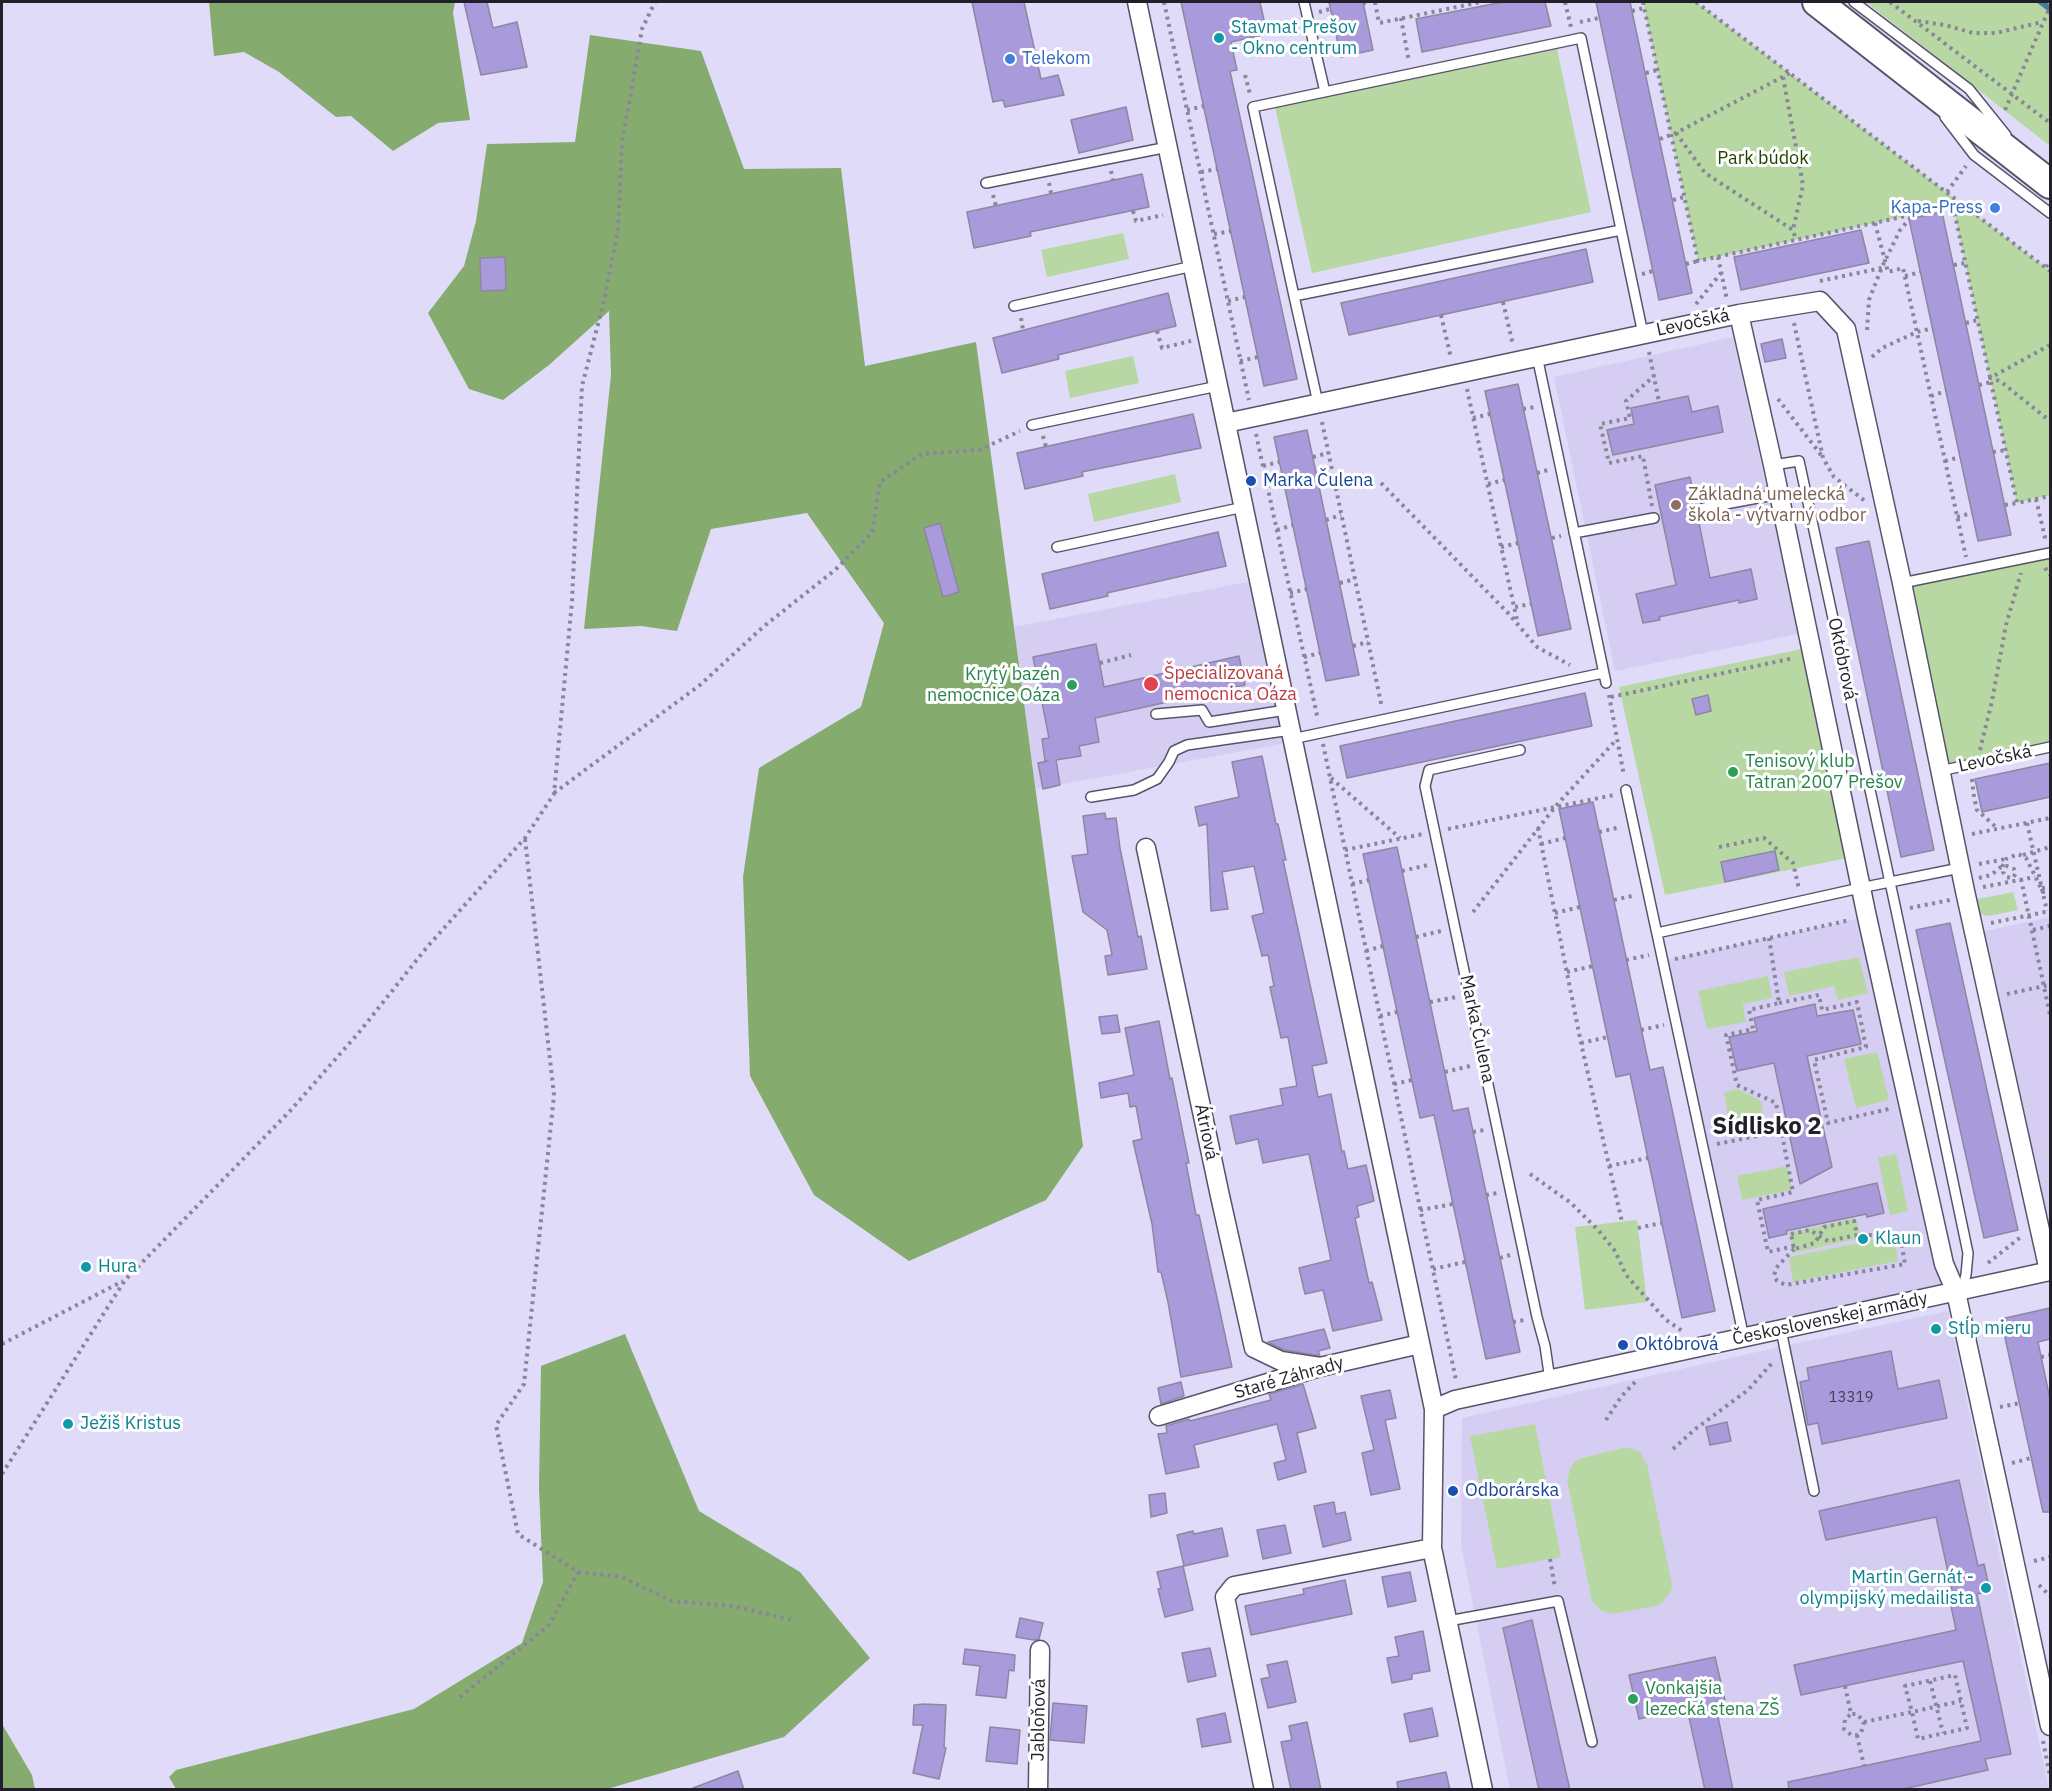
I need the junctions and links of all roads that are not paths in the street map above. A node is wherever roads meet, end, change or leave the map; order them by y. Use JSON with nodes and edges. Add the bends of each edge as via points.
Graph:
{"nodes":[{"id":1,"x":1137,"y":2,"type":"edge"},
{"id":2,"x":1304,"y":2,"type":"edge"},
{"id":3,"x":1817,"y":2,"type":"edge"},
{"id":4,"x":1854,"y":2,"type":"edge"},
{"id":5,"x":1916,"y":79,"type":"junction"},
{"id":6,"x":1324,"y":92,"type":"junction"},
{"id":7,"x":1168,"y":147,"type":"junction"},
{"id":8,"x":2045,"y":180,"type":"edge"},
{"id":9,"x":986,"y":183,"type":"dead end"},
{"id":10,"x":2050,"y":213,"type":"edge"},
{"id":11,"x":1621,"y":230,"type":"junction"},
{"id":12,"x":1193,"y":266,"type":"junction"},
{"id":13,"x":1294,"y":296,"type":"junction"},
{"id":14,"x":1014,"y":306,"type":"dead end"},
{"id":15,"x":1735,"y":315,"type":"junction"},
{"id":16,"x":1645,"y":340,"type":"junction"},
{"id":17,"x":1537,"y":356,"type":"junction"},
{"id":18,"x":1218,"y":386,"type":"junction"},
{"id":19,"x":1318,"y":403,"type":"junction"},
{"id":20,"x":1226,"y":423,"type":"junction"},
{"id":21,"x":1032,"y":425,"type":"road end"},
{"id":22,"x":1773,"y":465,"type":"junction"},
{"id":23,"x":1779,"y":494,"type":"junction"},
{"id":24,"x":1244,"y":507,"type":"junction"},
{"id":25,"x":1704,"y":508,"type":"dead end"},
{"id":26,"x":1654,"y":518,"type":"road end"},
{"id":27,"x":1574,"y":533,"type":"junction"},
{"id":28,"x":1057,"y":547,"type":"dead end"},
{"id":29,"x":2049,"y":553,"type":"edge"},
{"id":30,"x":1902,"y":583,"type":"junction"},
{"id":31,"x":1286,"y":710,"type":"junction"},
{"id":32,"x":1156,"y":714,"type":"dead end"},
{"id":33,"x":1292,"y":734,"type":"junction"},
{"id":34,"x":2050,"y":747,"type":"edge"},
{"id":35,"x":1520,"y":750,"type":"dead end"},
{"id":36,"x":1940,"y":771,"type":"junction"},
{"id":37,"x":1626,"y":791,"type":"road end"},
{"id":38,"x":1092,"y":797,"type":"dead end"},
{"id":39,"x":1146,"y":848,"type":"dead end"},
{"id":40,"x":1960,"y":868,"type":"junction"},
{"id":41,"x":1890,"y":882,"type":"junction"},
{"id":42,"x":1860,"y":888,"type":"junction"},
{"id":43,"x":1657,"y":933,"type":"junction"},
{"id":44,"x":2050,"y":1271,"type":"edge"},
{"id":45,"x":1959,"y":1291,"type":"junction"},
{"id":46,"x":1781,"y":1329,"type":"junction"},
{"id":47,"x":1744,"y":1338,"type":"junction"},
{"id":48,"x":1420,"y":1344,"type":"junction"},
{"id":49,"x":1320,"y":1367,"type":"junction"},
{"id":50,"x":1550,"y":1380,"type":"junction"},
{"id":51,"x":1434,"y":1409,"type":"junction"},
{"id":52,"x":1159,"y":1416,"type":"dead end"},
{"id":53,"x":1814,"y":1491,"type":"dead end"},
{"id":54,"x":1432,"y":1548,"type":"junction"},
{"id":55,"x":1448,"y":1621,"type":"junction"},
{"id":56,"x":1040,"y":1650,"type":"dead end"},
{"id":57,"x":2048,"y":1706,"type":"edge"},
{"id":58,"x":2050,"y":1726,"type":"edge"},
{"id":59,"x":1592,"y":1742,"type":"dead end"},
{"id":60,"x":1038,"y":1790,"type":"edge"},
{"id":61,"x":1264,"y":1790,"type":"edge"},
{"id":62,"x":1483,"y":1790,"type":"edge"}],
"edges":[{"from":1,"to":7,"type":"street"},
{"from":2,"to":6,"type":"lane"},
{"from":3,"to":5,"type":"main road"},
{"from":4,"to":8,"type":"lane","via":[[1969,89]]},
{"from":5,"to":8,"type":"main road"},
{"from":5,"to":10,"type":"lane","via":[[1974,155]]},
{"from":6,"to":11,"type":"lane","name":"Levočská","via":[[1581,38]]},
{"from":6,"to":13,"type":"lane","via":[[1252,107]]},
{"from":7,"to":9,"type":"lane"},
{"from":7,"to":12,"type":"street"},
{"from":11,"to":13,"type":"lane"},
{"from":11,"to":16,"type":"lane","name":"Levočská"},
{"from":12,"to":14,"type":"lane"},
{"from":12,"to":18,"type":"street"},
{"from":13,"to":19,"type":"lane"},
{"from":15,"to":16,"type":"street","name":"Levočská"},
{"from":15,"to":22,"type":"street","name":"Októbrová"},
{"from":15,"to":30,"type":"street","name":"Levočská","via":[[1820,301],[1846,329]]},
{"from":16,"to":17,"type":"street"},
{"from":17,"to":19,"type":"street"},
{"from":17,"to":27,"type":"lane"},
{"from":18,"to":20,"type":"street"},
{"from":18,"to":21,"type":"lane"},
{"from":19,"to":20,"type":"street"},
{"from":20,"to":24,"type":"street"},
{"from":22,"to":23,"type":"street","name":"Októbrová"},
{"from":22,"to":41,"type":"lane","name":"Októbrová","via":[[1799,461]]},
{"from":23,"to":25,"type":"lane"},
{"from":23,"to":42,"type":"street","name":"Októbrová"},
{"from":24,"to":28,"type":"lane"},
{"from":24,"to":31,"type":"street"},
{"from":26,"to":27,"type":"lane"},
{"from":27,"to":33,"type":"lane","via":[[1604,678],[1590,676]]},
{"from":29,"to":30,"type":"lane"},
{"from":30,"to":36,"type":"street","name":"Levočská"},
{"from":31,"to":32,"type":"lane","via":[[1209,722],[1202,710]]},
{"from":31,"to":33,"type":"street"},
{"from":33,"to":38,"type":"lane","via":[[1187,745],[1174,751],[1157,778],[1134,790]]},
{"from":33,"to":48,"type":"street"},
{"from":34,"to":36,"type":"lane","name":"Levočská"},
{"from":35,"to":50,"type":"lane","name":"Marka Čulena","via":[[1429,770],[1425,786]]},
{"from":36,"to":40,"type":"street","name":"Levočská"},
{"from":37,"to":43,"type":"lane"},
{"from":39,"to":49,"type":"street","name":"Átriová","via":[[1254,1348],[1281,1361]]},
{"from":40,"to":41,"type":"lane"},
{"from":40,"to":44,"type":"street"},
{"from":41,"to":42,"type":"lane"},
{"from":41,"to":45,"type":"lane","name":"Októbrová","via":[[1968,1253],[1966,1275]]},
{"from":42,"to":43,"type":"lane"},
{"from":42,"to":45,"type":"street","name":"Októbrová","via":[[1944,1264]]},
{"from":43,"to":47,"type":"lane"},
{"from":44,"to":45,"type":"street","name":"Československej armády"},
{"from":45,"to":46,"type":"street","name":"Československej armády"},
{"from":45,"to":57,"type":"street","name":"Októbrová"},
{"from":46,"to":47,"type":"street","name":"Československej armády"},
{"from":46,"to":53,"type":"lane"},
{"from":47,"to":50,"type":"street","name":"Československej armády"},
{"from":48,"to":49,"type":"street","name":"Staré Záhrady"},
{"from":48,"to":51,"type":"street"},
{"from":49,"to":52,"type":"street","name":"Staré Záhrady"},
{"from":50,"to":51,"type":"street","name":"Československej armády","via":[[1455,1400]]},
{"from":51,"to":54,"type":"street"},
{"from":54,"to":55,"type":"street"},
{"from":54,"to":61,"type":"street","via":[[1234,1586],[1225,1597]]},
{"from":55,"to":59,"type":"lane","via":[[1558,1601]]},
{"from":55,"to":62,"type":"street"},
{"from":56,"to":60,"type":"street","name":"Jabloňová"},
{"from":57,"to":58,"type":"street","name":"Októbrová"}]}
